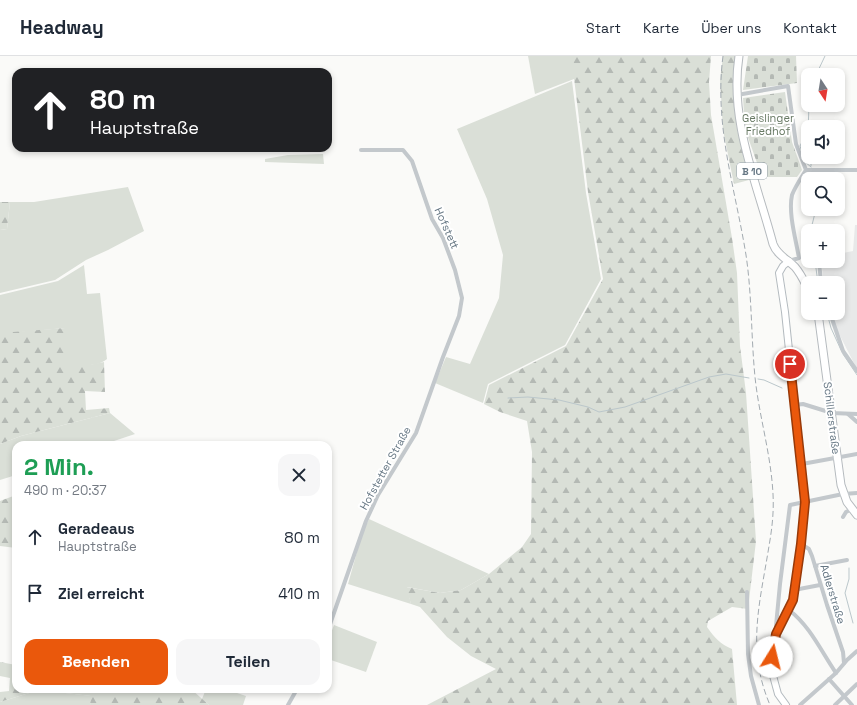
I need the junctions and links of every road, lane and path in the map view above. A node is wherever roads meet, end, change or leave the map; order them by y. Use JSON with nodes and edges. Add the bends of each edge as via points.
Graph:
{"nodes":[{"id":1,"x":739,"y":56,"type":"edge"},
{"id":2,"x":739,"y":95,"type":"junction"},
{"id":3,"x":361,"y":150,"type":"dead end"},
{"id":4,"x":806,"y":170,"type":"junction"},
{"id":5,"x":857,"y":170,"type":"edge"},
{"id":6,"x":778,"y":253,"type":"junction"},
{"id":7,"x":789,"y":262,"type":"junction"},
{"id":8,"x":780,"y":269,"type":"junction"},
{"id":9,"x":802,"y":276,"type":"edge"},
{"id":10,"x":819,"y":320,"type":"edge"},
{"id":11,"x":832,"y":320,"type":"edge"},
{"id":12,"x":443,"y":357,"type":"joint"},
{"id":13,"x":857,"y":371,"type":"edge"},
{"id":14,"x":795,"y":405,"type":"junction"},
{"id":15,"x":832,"y":414,"type":"junction"},
{"id":16,"x":848,"y":414,"type":"junction"},
{"id":17,"x":857,"y":414,"type":"edge"},
{"id":18,"x":857,"y":422,"type":"edge"},
{"id":19,"x":857,"y":454,"type":"edge"},
{"id":20,"x":837,"y":458,"type":"junction"},
{"id":21,"x":802,"y":464,"type":"junction"},
{"id":22,"x":857,"y":493,"type":"edge"},
{"id":23,"x":843,"y":494,"type":"junction"},
{"id":24,"x":805,"y":502,"type":"junction"},
{"id":25,"x":854,"y":512,"type":"edge"},
{"id":26,"x":843,"y":517,"type":"dead end"},
{"id":27,"x":801,"y":544,"type":"junction"},
{"id":28,"x":847,"y":560,"type":"dead end"},
{"id":29,"x":815,"y":566,"type":"junction"},
{"id":30,"x":820,"y":585,"type":"junction"},
{"id":31,"x":794,"y":590,"type":"junction"},
{"id":32,"x":747,"y":592,"type":"dead end"},
{"id":33,"x":789,"y":610,"type":"junction"},
{"id":34,"x":332,"y":619,"type":"edge"},
{"id":35,"x":778,"y":631,"type":"junction"},
{"id":36,"x":857,"y":651,"type":"edge"},
{"id":37,"x":843,"y":652,"type":"junction"},
{"id":38,"x":851,"y":656,"type":"junction"},
{"id":39,"x":844,"y":664,"type":"junction"},
{"id":40,"x":836,"y":673,"type":"junction"},
{"id":41,"x":829,"y":679,"type":"junction"},
{"id":42,"x":855,"y":685,"type":"edge"},
{"id":43,"x":295,"y":693,"type":"edge"},
{"id":44,"x":844,"y":696,"type":"junction"},
{"id":45,"x":288,"y":705,"type":"edge"},
{"id":46,"x":759,"y":705,"type":"edge"},
{"id":47,"x":786,"y":705,"type":"edge"},
{"id":48,"x":800,"y":705,"type":"edge"},
{"id":49,"x":835,"y":705,"type":"edge"},
{"id":50,"x":852,"y":705,"type":"edge"}],
"edges":[{"from":1,"to":2,"type":"main road","number":"B 10","via":[[736,82]]},
{"from":2,"to":4,"type":"street","via":[[788,86],[796,144]]},
{"from":2,"to":6,"type":"main road","number":"B 10","via":[[741,128],[748,159],[773,244]]},
{"from":3,"to":12,"type":"street","name":"Hofstett","via":[[403,150],[412,162],[432,219],[443,238],[462,298],[459,316]]},
{"from":4,"to":5,"type":"street"},
{"from":4,"to":7,"type":"street","via":[[793,193],[792,201],[799,258]]},
{"from":6,"to":7,"type":"main road","number":"B 10"},
{"from":6,"to":8,"type":"street"},
{"from":7,"to":8,"type":"street"},
{"from":7,"to":9,"type":"main road","number":"B 10"},
{"from":8,"to":14,"type":"street"},
{"from":10,"to":15,"type":"main road","name":"Schillerstraße"},
{"from":11,"to":13,"type":"street","via":[[842,347]]},
{"from":12,"to":34,"type":"street","name":"Hofstetter Straße","via":[[416,433],[378,495],[366,521]]},
{"from":14,"to":15,"type":"street","via":[[803,404]]},
{"from":14,"to":21,"type":"street"},
{"from":15,"to":16,"type":"street"},
{"from":15,"to":20,"type":"main road","name":"Schillerstraße"},
{"from":16,"to":17,"type":"street"},
{"from":16,"to":18,"type":"street"},
{"from":19,"to":20,"type":"street"},
{"from":20,"to":21,"type":"street"},
{"from":20,"to":23,"type":"main road","name":"Schillerstraße"},
{"from":21,"to":24,"type":"street"},
{"from":22,"to":23,"type":"street"},
{"from":23,"to":24,"type":"street"},
{"from":23,"to":25,"type":"main road","name":"Schillerstraße"},
{"from":24,"to":27,"type":"street"},
{"from":24,"to":35,"type":"street","via":[[790,506],[780,584],[776,626]]},
{"from":25,"to":26,"type":"street","name":"Schillerstraße","via":[[846,512]]},
{"from":27,"to":29,"type":"street","name":"Adlerstraße","via":[[809,549]]},
{"from":27,"to":31,"type":"street"},
{"from":28,"to":29,"type":"street"},
{"from":29,"to":30,"type":"street","name":"Adlerstraße"},
{"from":30,"to":31,"type":"street"},
{"from":30,"to":37,"type":"street","name":"Adlerstraße"},
{"from":31,"to":33,"type":"street"},
{"from":32,"to":46,"type":"street","via":[[748,654]]},
{"from":33,"to":35,"type":"street"},
{"from":33,"to":40,"type":"street","via":[[809,630]]},
{"from":35,"to":47,"type":"street","via":[[772,666],[778,694]]},
{"from":36,"to":38,"type":"street"},
{"from":37,"to":38,"type":"street"},
{"from":37,"to":39,"type":"street","name":"Adlerstraße"},
{"from":38,"to":39,"type":"street"},
{"from":39,"to":40,"type":"street"},
{"from":40,"to":41,"type":"street"},
{"from":41,"to":44,"type":"street"},
{"from":41,"to":48,"type":"street"},
{"from":42,"to":44,"type":"street"},
{"from":43,"to":45,"type":"street"},
{"from":44,"to":49,"type":"street"},
{"from":44,"to":50,"type":"street"}]}
